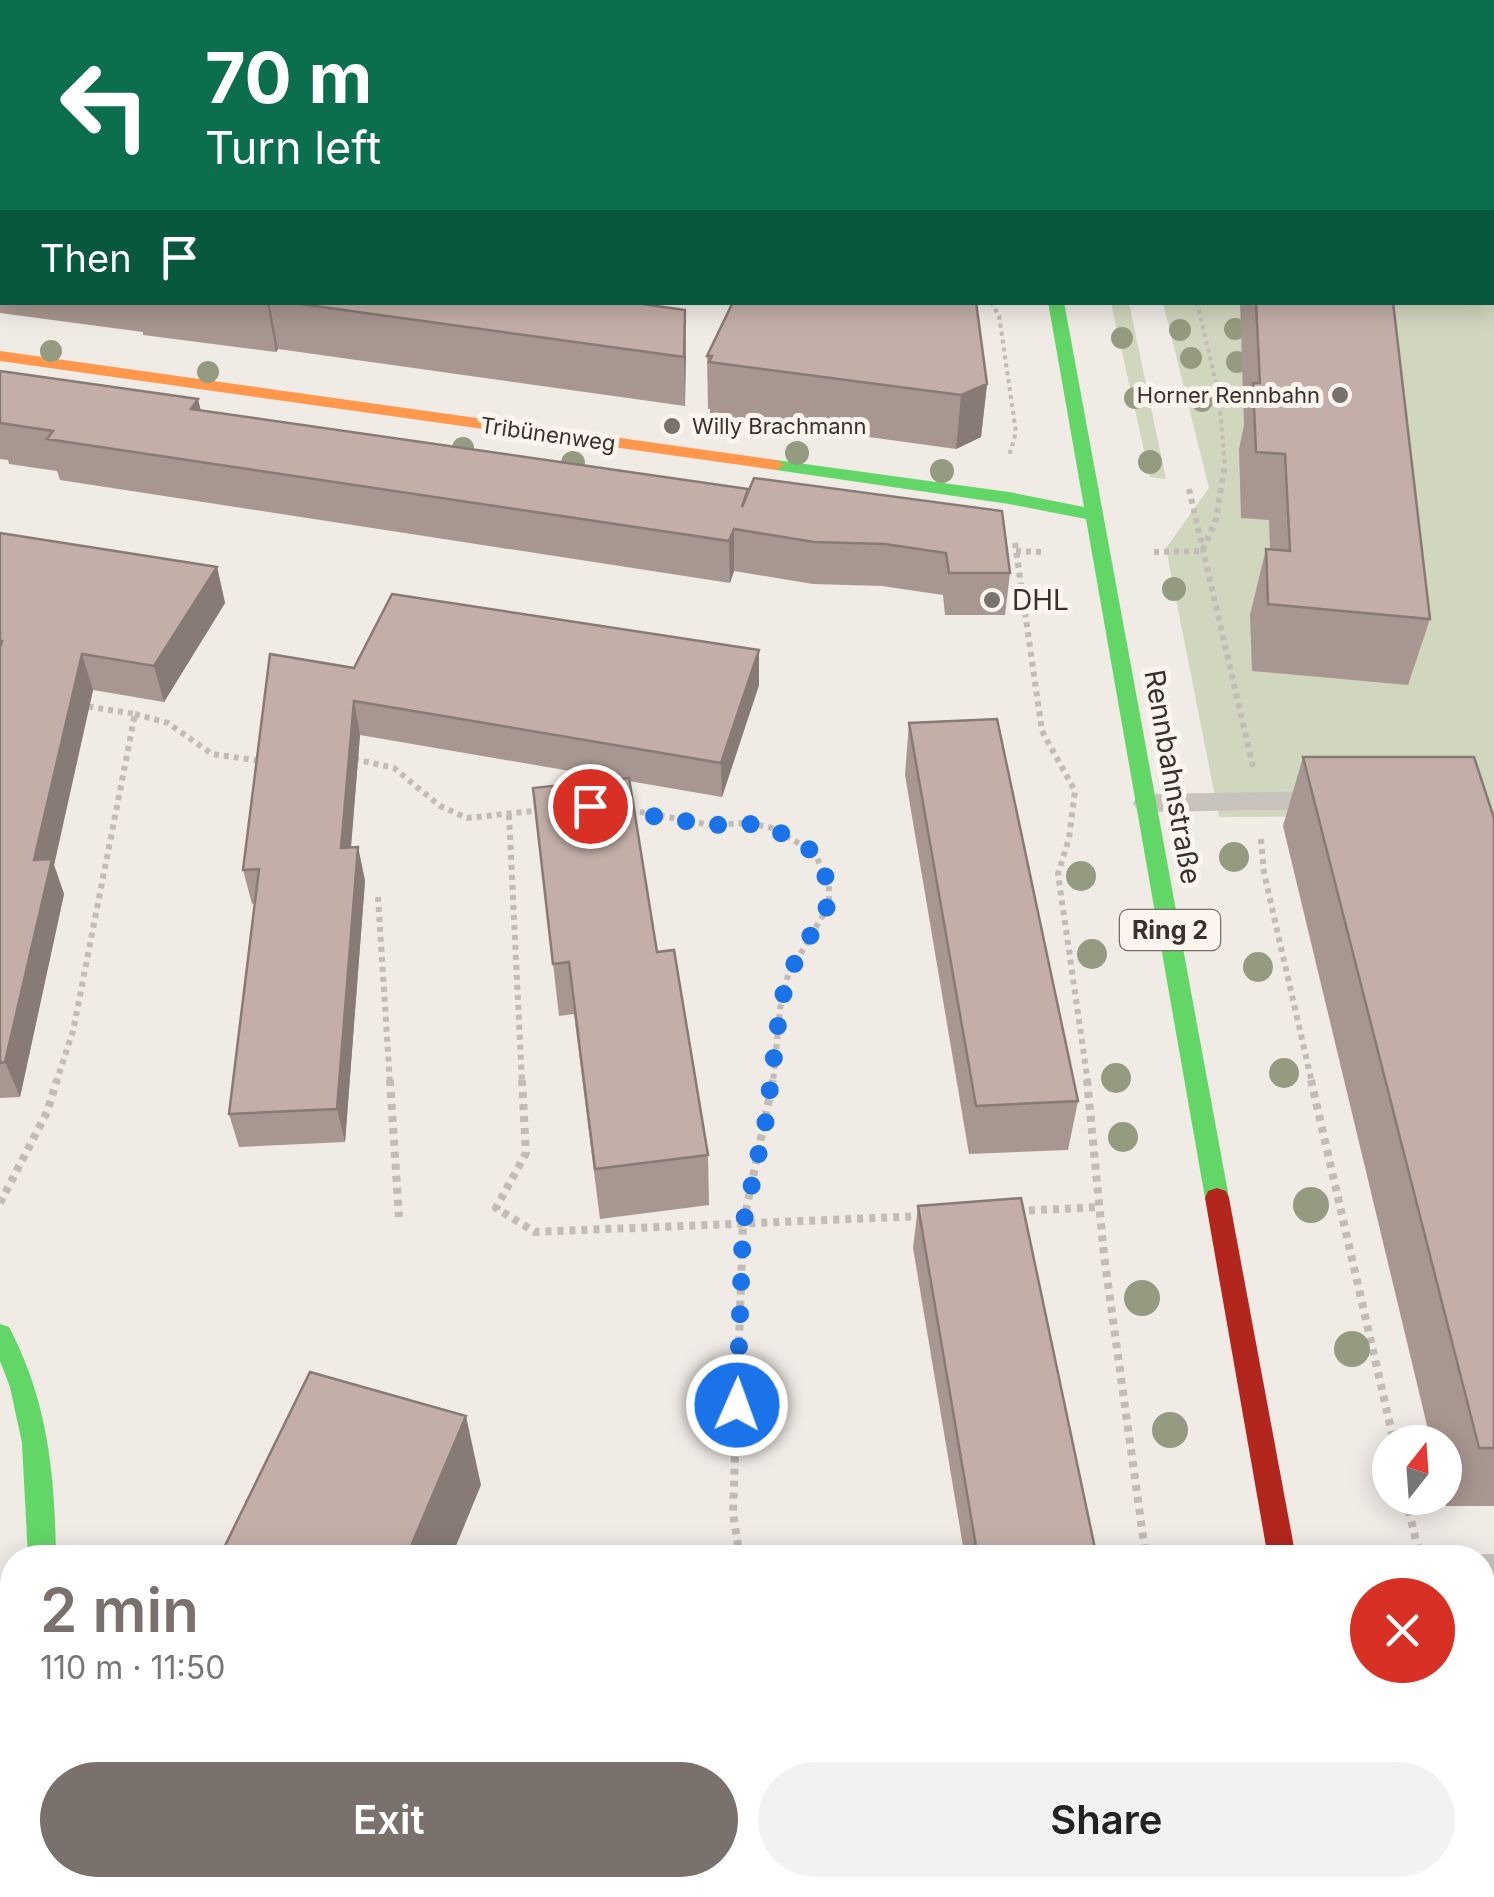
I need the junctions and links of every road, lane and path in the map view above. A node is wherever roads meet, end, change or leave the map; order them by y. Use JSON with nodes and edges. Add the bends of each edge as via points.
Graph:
{"nodes":[{"id":1,"x":994,"y":305,"type":"edge"},
{"id":2,"x":1057,"y":305,"type":"edge"},
{"id":3,"x":1197,"y":305,"type":"edge"},
{"id":4,"x":0,"y":356,"type":"edge"},
{"id":5,"x":1008,"y":463,"type":"dead end"},
{"id":6,"x":1189,"y":489,"type":"dead end"},
{"id":7,"x":1096,"y":515,"type":"junction"},
{"id":8,"x":1014,"y":532,"type":"dead end"},
{"id":9,"x":1150,"y":552,"type":"dead end"},
{"id":10,"x":1203,"y":552,"type":"junction"},
{"id":11,"x":77,"y":704,"type":"edge"},
{"id":12,"x":135,"y":714,"type":"junction"},
{"id":13,"x":335,"y":759,"type":"edge"},
{"id":14,"x":263,"y":761,"type":"edge"},
{"id":15,"x":1359,"y":800,"type":"edge"},
{"id":16,"x":1259,"y":801,"type":"junction"},
{"id":17,"x":1146,"y":803,"type":"junction"},
{"id":18,"x":554,"y":808,"type":"edge"},
{"id":19,"x":623,"y":809,"type":"edge"},
{"id":20,"x":509,"y":816,"type":"junction"},
{"id":21,"x":378,"y":898,"type":"dead end"},
{"id":22,"x":0,"y":1202,"type":"edge"},
{"id":23,"x":1101,"y":1207,"type":"junction"},
{"id":24,"x":1002,"y":1212,"type":"edge"},
{"id":25,"x":942,"y":1215,"type":"edge"},
{"id":26,"x":399,"y":1217,"type":"dead end"},
{"id":27,"x":743,"y":1225,"type":"junction"},
{"id":28,"x":0,"y":1335,"type":"edge"},
{"id":29,"x":1390,"y":1425,"type":"edge"},
{"id":30,"x":1410,"y":1515,"type":"edge"},
{"id":31,"x":42,"y":1545,"type":"edge"},
{"id":32,"x":738,"y":1545,"type":"edge"},
{"id":33,"x":1144,"y":1545,"type":"edge"},
{"id":34,"x":1280,"y":1545,"type":"edge"},
{"id":35,"x":1417,"y":1545,"type":"edge"}],
"edges":[{"from":1,"to":5,"type":"path","via":[[1015,422]]},
{"from":2,"to":7,"type":"main road","name":"Rennbahnstraße","number":"Ring 2"},
{"from":3,"to":10,"type":"path","via":[[1227,431],[1219,520]]},
{"from":4,"to":7,"type":"main road","name":"Tribünenweg"},
{"from":6,"to":10,"type":"path"},
{"from":7,"to":17,"type":"main road","name":"Rennbahnstraße","number":"Ring 2"},
{"from":8,"to":23,"type":"path","via":[[1042,731],[1074,791],[1058,874]]},
{"from":9,"to":10,"type":"path"},
{"from":10,"to":16,"type":"path"},
{"from":11,"to":12,"type":"path"},
{"from":12,"to":14,"type":"path","via":[[172,722],[200,750]]},
{"from":12,"to":22,"type":"path","via":[[73,1031],[48,1112]]},
{"from":13,"to":20,"type":"path","via":[[394,768],[454,814]]},
{"from":15,"to":16,"type":"lane"},
{"from":16,"to":17,"type":"lane"},
{"from":16,"to":29,"type":"path","via":[[1264,873]]},
{"from":17,"to":34,"type":"main road","name":"Rennbahnstraße","number":"Ring 2"},
{"from":18,"to":20,"type":"path"},
{"from":19,"to":27,"type":"path","via":[[772,828],[814,852],[829,884],[820,924],[788,975]]},
{"from":20,"to":27,"type":"path","via":[[526,1153],[496,1208],[535,1232]]},
{"from":21,"to":26,"type":"path"},
{"from":23,"to":24,"type":"path"},
{"from":23,"to":33,"type":"path"},
{"from":25,"to":27,"type":"path"},
{"from":27,"to":32,"type":"path","via":[[733,1512]]},
{"from":28,"to":31,"type":"main road","via":[[32,1416]]},
{"from":30,"to":35,"type":"path"}]}
